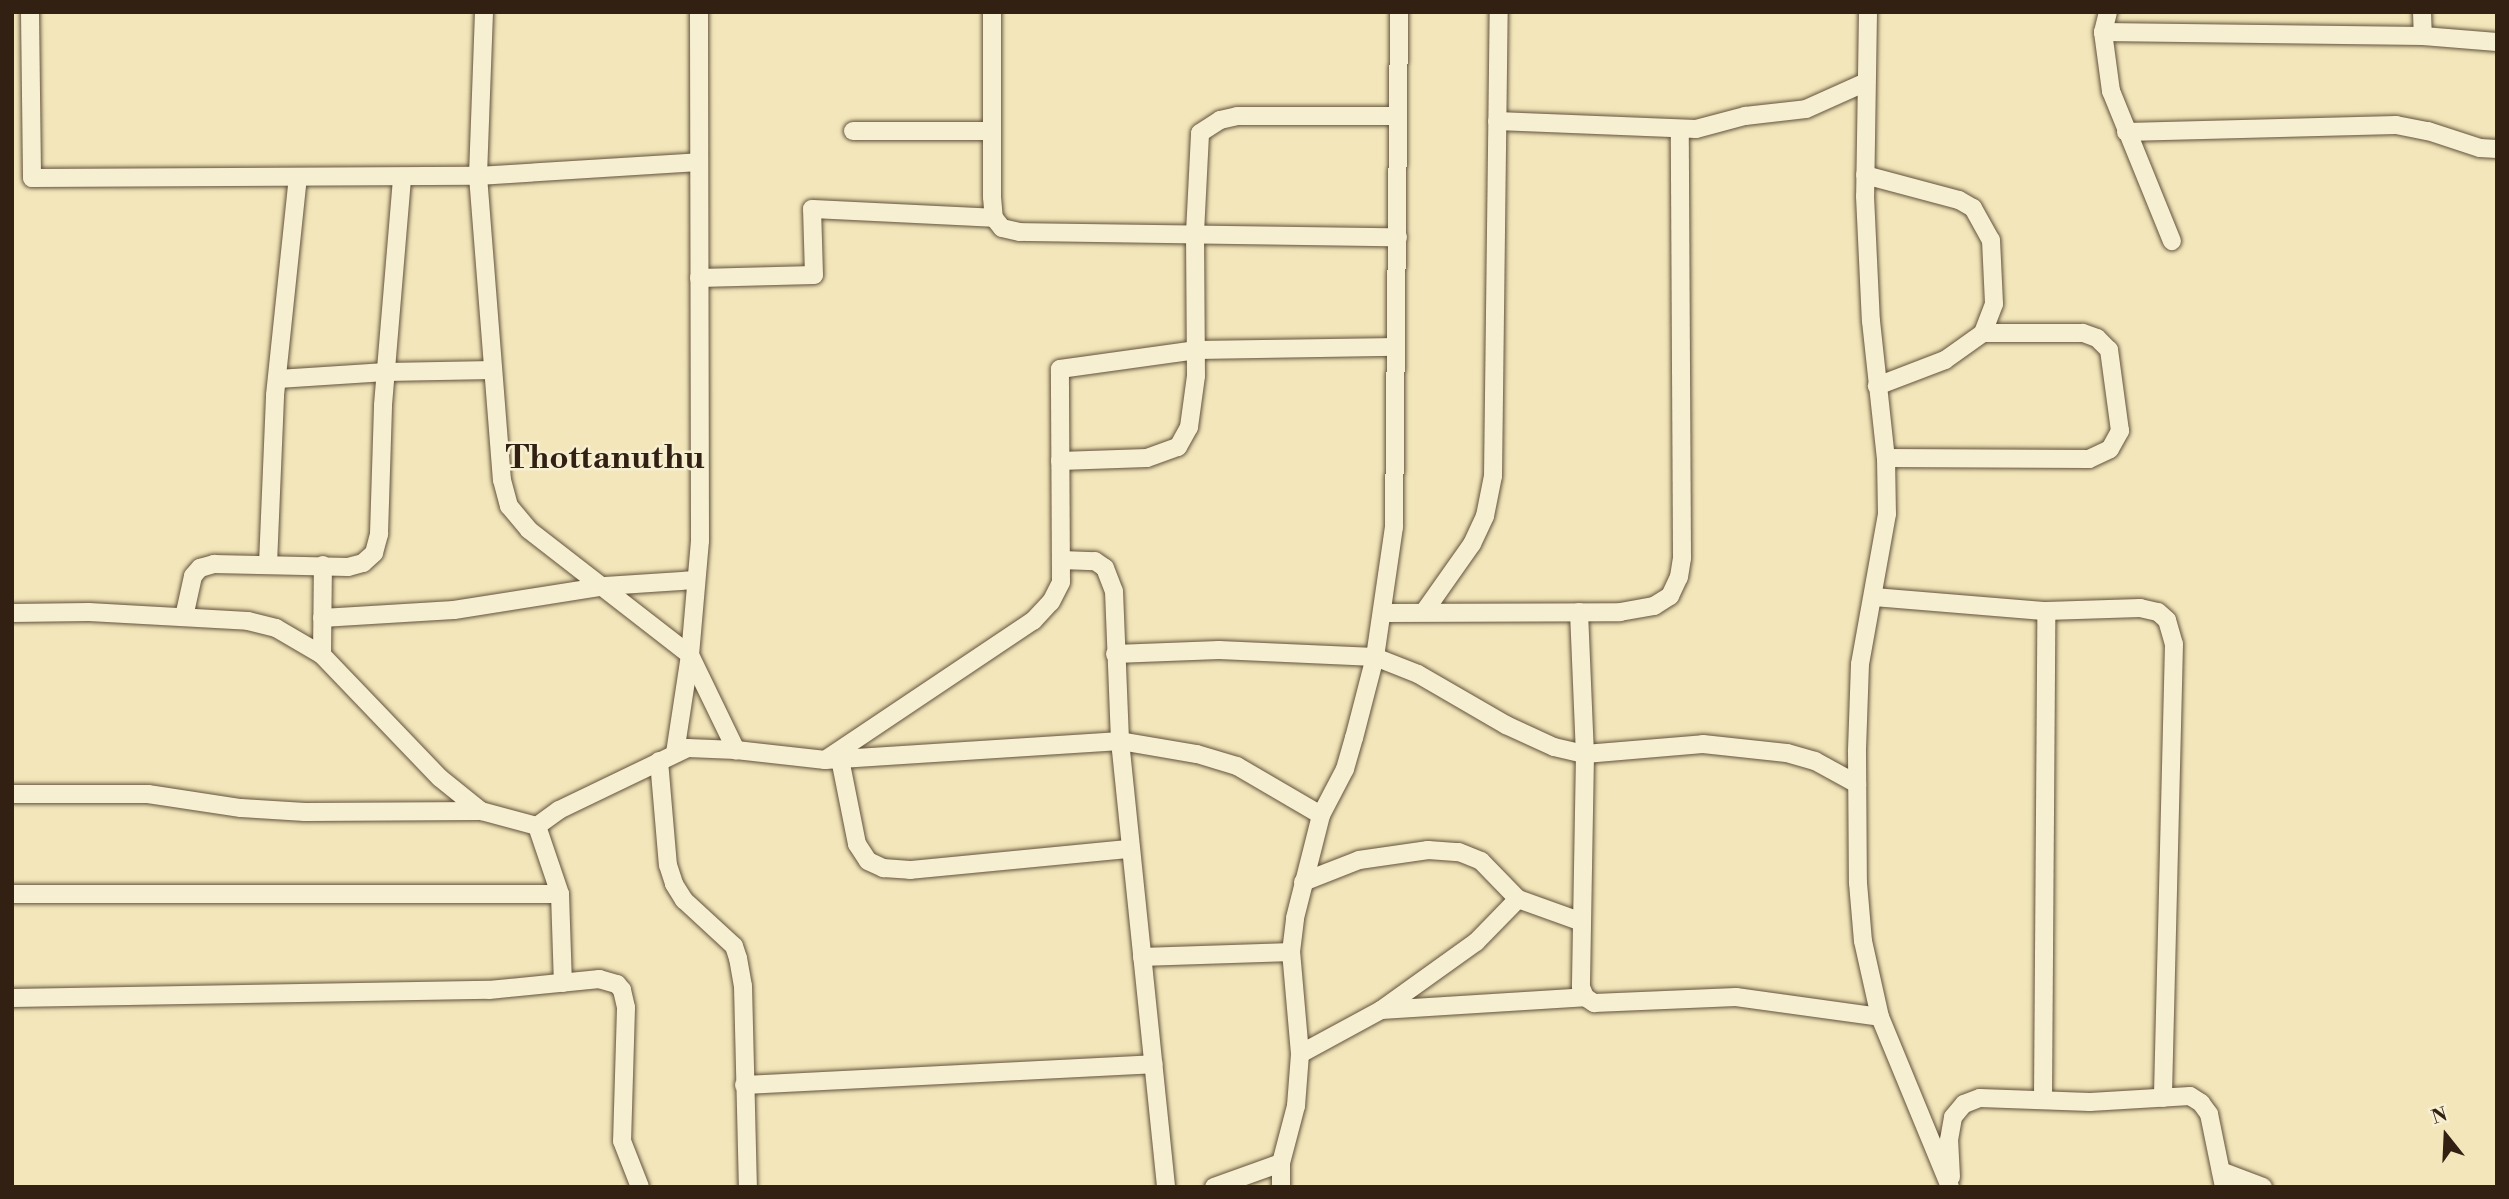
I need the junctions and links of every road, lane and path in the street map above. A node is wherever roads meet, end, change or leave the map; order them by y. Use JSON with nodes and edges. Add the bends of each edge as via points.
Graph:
{"nodes":[{"id":1,"x":30,"y":12,"type":"edge"},
{"id":2,"x":484,"y":12,"type":"edge"},
{"id":3,"x":699,"y":12,"type":"edge"},
{"id":4,"x":992,"y":12,"type":"edge"},
{"id":5,"x":1399,"y":12,"type":"edge"},
{"id":6,"x":1499,"y":12,"type":"edge"},
{"id":7,"x":1868,"y":12,"type":"edge"},
{"id":8,"x":2108,"y":12,"type":"edge"},
{"id":9,"x":2422,"y":12,"type":"edge"},
{"id":10,"x":2104,"y":32,"type":"junction"},
{"id":11,"x":2423,"y":36,"type":"junction"},
{"id":12,"x":2497,"y":42,"type":"edge"},
{"id":13,"x":1866,"y":82,"type":"junction"},
{"id":14,"x":1398,"y":116,"type":"junction"},
{"id":15,"x":1497,"y":121,"type":"junction"},
{"id":16,"x":1679,"y":130,"type":"junction"},
{"id":17,"x":853,"y":131,"type":"dead end"},
{"id":18,"x":992,"y":131,"type":"junction"},
{"id":19,"x":2126,"y":132,"type":"junction"},
{"id":20,"x":2497,"y":149,"type":"edge"},
{"id":21,"x":699,"y":162,"type":"junction"},
{"id":22,"x":1865,"y":175,"type":"junction"},
{"id":23,"x":478,"y":176,"type":"junction"},
{"id":24,"x":298,"y":177,"type":"junction"},
{"id":25,"x":402,"y":177,"type":"junction"},
{"id":26,"x":994,"y":218,"type":"junction"},
{"id":27,"x":1195,"y":233,"type":"junction"},
{"id":28,"x":1398,"y":237,"type":"junction"},
{"id":29,"x":2172,"y":241,"type":"dead end"},
{"id":30,"x":699,"y":278,"type":"junction"},
{"id":31,"x":1983,"y":333,"type":"junction"},
{"id":32,"x":1396,"y":347,"type":"junction"},
{"id":33,"x":1197,"y":350,"type":"junction"},
{"id":34,"x":493,"y":370,"type":"junction"},
{"id":35,"x":386,"y":372,"type":"junction"},
{"id":36,"x":278,"y":379,"type":"junction"},
{"id":37,"x":1877,"y":386,"type":"junction"},
{"id":38,"x":1886,"y":458,"type":"junction"},
{"id":39,"x":1060,"y":461,"type":"junction"},
{"id":40,"x":1061,"y":560,"type":"junction"},
{"id":41,"x":268,"y":564,"type":"junction"},
{"id":42,"x":323,"y":565,"type":"junction"},
{"id":43,"x":696,"y":580,"type":"junction"},
{"id":44,"x":605,"y":586,"type":"junction"},
{"id":45,"x":1874,"y":597,"type":"junction"},
{"id":46,"x":2046,"y":611,"type":"junction"},
{"id":47,"x":1424,"y":612,"type":"junction"},
{"id":48,"x":1579,"y":612,"type":"junction"},
{"id":49,"x":12,"y":613,"type":"edge"},
{"id":50,"x":1382,"y":613,"type":"junction"},
{"id":51,"x":184,"y":617,"type":"junction"},
{"id":52,"x":322,"y":618,"type":"junction"},
{"id":53,"x":1115,"y":654,"type":"junction"},
{"id":54,"x":321,"y":655,"type":"junction"},
{"id":55,"x":690,"y":655,"type":"junction"},
{"id":56,"x":1375,"y":657,"type":"junction"},
{"id":57,"x":1120,"y":741,"type":"junction"},
{"id":58,"x":736,"y":750,"type":"junction"},
{"id":59,"x":1585,"y":754,"type":"junction"},
{"id":60,"x":667,"y":757,"type":"junction"},
{"id":61,"x":832,"y":760,"type":"junction"},
{"id":62,"x":1857,"y":784,"type":"junction"},
{"id":63,"x":12,"y":794,"type":"edge"},
{"id":64,"x":481,"y":811,"type":"junction"},
{"id":65,"x":1321,"y":815,"type":"junction"},
{"id":66,"x":537,"y":826,"type":"junction"},
{"id":67,"x":1129,"y":849,"type":"junction"},
{"id":68,"x":1303,"y":882,"type":"junction"},
{"id":69,"x":12,"y":894,"type":"edge"},
{"id":70,"x":560,"y":894,"type":"junction"},
{"id":71,"x":1518,"y":899,"type":"junction"},
{"id":72,"x":1582,"y":922,"type":"junction"},
{"id":73,"x":1291,"y":952,"type":"junction"},
{"id":74,"x":1142,"y":957,"type":"junction"},
{"id":75,"x":562,"y":983,"type":"junction"},
{"id":76,"x":1585,"y":997,"type":"junction"},
{"id":77,"x":12,"y":998,"type":"edge"},
{"id":78,"x":1381,"y":1010,"type":"junction"},
{"id":79,"x":1880,"y":1017,"type":"junction"},
{"id":80,"x":1300,"y":1054,"type":"junction"},
{"id":81,"x":1153,"y":1063,"type":"junction"},
{"id":82,"x":744,"y":1085,"type":"junction"},
{"id":83,"x":2163,"y":1098,"type":"junction"},
{"id":84,"x":2043,"y":1099,"type":"junction"},
{"id":85,"x":1281,"y":1163,"type":"junction"},
{"id":86,"x":2223,"y":1179,"type":"edge"},
{"id":87,"x":640,"y":1187,"type":"edge"},
{"id":88,"x":748,"y":1187,"type":"edge"},
{"id":89,"x":1166,"y":1187,"type":"edge"},
{"id":90,"x":1214,"y":1187,"type":"edge"},
{"id":91,"x":1281,"y":1187,"type":"edge"},
{"id":92,"x":1951,"y":1187,"type":"edge"},
{"id":93,"x":2263,"y":1187,"type":"edge"}],
"edges":[{"from":1,"to":24,"type":"street","via":[[32,178]]},
{"from":2,"to":23,"type":"street"},
{"from":3,"to":21,"type":"street"},
{"from":4,"to":18,"type":"street"},
{"from":5,"to":14,"type":"street"},
{"from":6,"to":15,"type":"street"},
{"from":7,"to":13,"type":"street"},
{"from":8,"to":10,"type":"street"},
{"from":9,"to":11,"type":"street"},
{"from":10,"to":11,"type":"street"},
{"from":10,"to":19,"type":"street","via":[[2111,91]]},
{"from":11,"to":12,"type":"street"},
{"from":13,"to":16,"type":"street","via":[[1806,109]]},
{"from":13,"to":22,"type":"street"},
{"from":14,"to":27,"type":"street","via":[[1237,116],[1206,126],[1197,142]]},
{"from":14,"to":28,"type":"street"},
{"from":15,"to":16,"type":"street"},
{"from":15,"to":47,"type":"street","via":[[1493,476],[1485,516],[1472,544]]},
{"from":16,"to":48,"type":"street","via":[[1679,578],[1670,596],[1654,606]]},
{"from":17,"to":18,"type":"street"},
{"from":18,"to":26,"type":"street"},
{"from":19,"to":20,"type":"street","via":[[2396,125]]},
{"from":19,"to":29,"type":"street"},
{"from":21,"to":23,"type":"street"},
{"from":21,"to":30,"type":"street"},
{"from":22,"to":31,"type":"street","via":[[1959,200],[1973,208],[1991,240],[1994,303]]},
{"from":22,"to":37,"type":"street"},
{"from":23,"to":25,"type":"street"},
{"from":23,"to":34,"type":"street"},
{"from":24,"to":25,"type":"street"},
{"from":24,"to":36,"type":"street"},
{"from":25,"to":35,"type":"street"},
{"from":26,"to":27,"type":"street","via":[[1002,228],[1020,232]]},
{"from":26,"to":30,"type":"street","via":[[813,209],[814,275]]},
{"from":27,"to":28,"type":"street"},
{"from":27,"to":33,"type":"street"},
{"from":28,"to":32,"type":"street"},
{"from":30,"to":43,"type":"street","via":[[700,541]]},
{"from":31,"to":37,"type":"street","via":[[1945,359]]},
{"from":31,"to":38,"type":"street","via":[[2083,333],[2097,338],[2109,350],[2120,431],[2110,449],[2089,459]]},
{"from":32,"to":33,"type":"street"},
{"from":32,"to":50,"type":"street","via":[[1394,527]]},
{"from":33,"to":39,"type":"street","via":[[1189,427],[1178,447],[1147,458]]},
{"from":33,"to":39,"type":"street","via":[[1060,369]]},
{"from":34,"to":35,"type":"street"},
{"from":34,"to":44,"type":"street","via":[[502,480],[509,506],[529,530]]},
{"from":35,"to":36,"type":"street"},
{"from":35,"to":42,"type":"street","via":[[379,534],[374,553],[363,563],[348,567]]},
{"from":36,"to":41,"type":"street"},
{"from":37,"to":38,"type":"street"},
{"from":38,"to":45,"type":"street","via":[[1887,514]]},
{"from":39,"to":40,"type":"street"},
{"from":40,"to":53,"type":"street","via":[[1095,561],[1105,568],[1114,591]]},
{"from":40,"to":61,"type":"street","via":[[1061,582],[1033,621]]},
{"from":41,"to":42,"type":"street"},
{"from":41,"to":51,"type":"street","via":[[200,568],[193,576]]},
{"from":42,"to":52,"type":"street"},
{"from":43,"to":44,"type":"street"},
{"from":43,"to":55,"type":"street"},
{"from":44,"to":52,"type":"street","via":[[454,610]]},
{"from":44,"to":55,"type":"street"},
{"from":45,"to":46,"type":"street"},
{"from":45,"to":62,"type":"street","via":[[1860,664]]},
{"from":46,"to":83,"type":"street","via":[[2158,611],[2167,620],[2174,644]]},
{"from":46,"to":84,"type":"street"},
{"from":47,"to":48,"type":"street"},
{"from":47,"to":50,"type":"street"},
{"from":48,"to":59,"type":"street"},
{"from":49,"to":51,"type":"street"},
{"from":50,"to":56,"type":"street"},
{"from":51,"to":54,"type":"street","via":[[248,621],[276,628]]},
{"from":52,"to":54,"type":"street"},
{"from":53,"to":56,"type":"street","via":[[1219,649]]},
{"from":53,"to":57,"type":"street"},
{"from":54,"to":64,"type":"street","via":[[440,778]]},
{"from":55,"to":58,"type":"street"},
{"from":55,"to":60,"type":"street"},
{"from":56,"to":59,"type":"street","via":[[1418,674],[1506,725],[1554,747]]},
{"from":56,"to":65,"type":"street","via":[[1345,769]]},
{"from":57,"to":61,"type":"street"},
{"from":57,"to":65,"type":"street","via":[[1237,766]]},
{"from":57,"to":67,"type":"street"},
{"from":58,"to":60,"type":"street","via":[[688,748]]},
{"from":58,"to":61,"type":"street"},
{"from":59,"to":62,"type":"street","via":[[1680,745],[1745,748],[1815,761]]},
{"from":59,"to":72,"type":"street"},
{"from":60,"to":66,"type":"street","via":[[559,810]]},
{"from":60,"to":82,"type":"street","via":[[668,865],[684,900],[734,946],[743,986]]},
{"from":61,"to":67,"type":"street","via":[[857,844],[868,861],[883,869]]},
{"from":62,"to":79,"type":"street","via":[[1863,941]]},
{"from":63,"to":64,"type":"street","via":[[148,794],[305,812]]},
{"from":64,"to":66,"type":"street"},
{"from":65,"to":68,"type":"street"},
{"from":66,"to":70,"type":"street"},
{"from":67,"to":74,"type":"street"},
{"from":68,"to":71,"type":"street","via":[[1360,860],[1428,850],[1459,852],[1481,861]]},
{"from":68,"to":73,"type":"street"},
{"from":69,"to":70,"type":"street"},
{"from":70,"to":75,"type":"street"},
{"from":71,"to":72,"type":"street"},
{"from":71,"to":78,"type":"street","via":[[1476,942]]},
{"from":72,"to":76,"type":"street","via":[[1581,987]]},
{"from":73,"to":74,"type":"street"},
{"from":73,"to":80,"type":"street"},
{"from":74,"to":81,"type":"street"},
{"from":75,"to":77,"type":"street","via":[[489,990]]},
{"from":75,"to":87,"type":"street","via":[[599,979],[622,990],[626,1007],[622,1141]]},
{"from":76,"to":78,"type":"street"},
{"from":76,"to":79,"type":"street","via":[[1594,1003],[1736,997]]},
{"from":78,"to":80,"type":"street"},
{"from":79,"to":92,"type":"street"},
{"from":80,"to":85,"type":"street","via":[[1296,1106]]},
{"from":81,"to":82,"type":"street"},
{"from":81,"to":89,"type":"street"},
{"from":82,"to":88,"type":"street"},
{"from":83,"to":84,"type":"street"},
{"from":83,"to":86,"type":"street","via":[[2190,1096],[2201,1103],[2209,1114]]},
{"from":84,"to":92,"type":"street","via":[[1980,1098],[1964,1104],[1953,1117],[1949,1140]]},
{"from":85,"to":90,"type":"street"},
{"from":85,"to":91,"type":"street"},
{"from":86,"to":93,"type":"street"}]}
